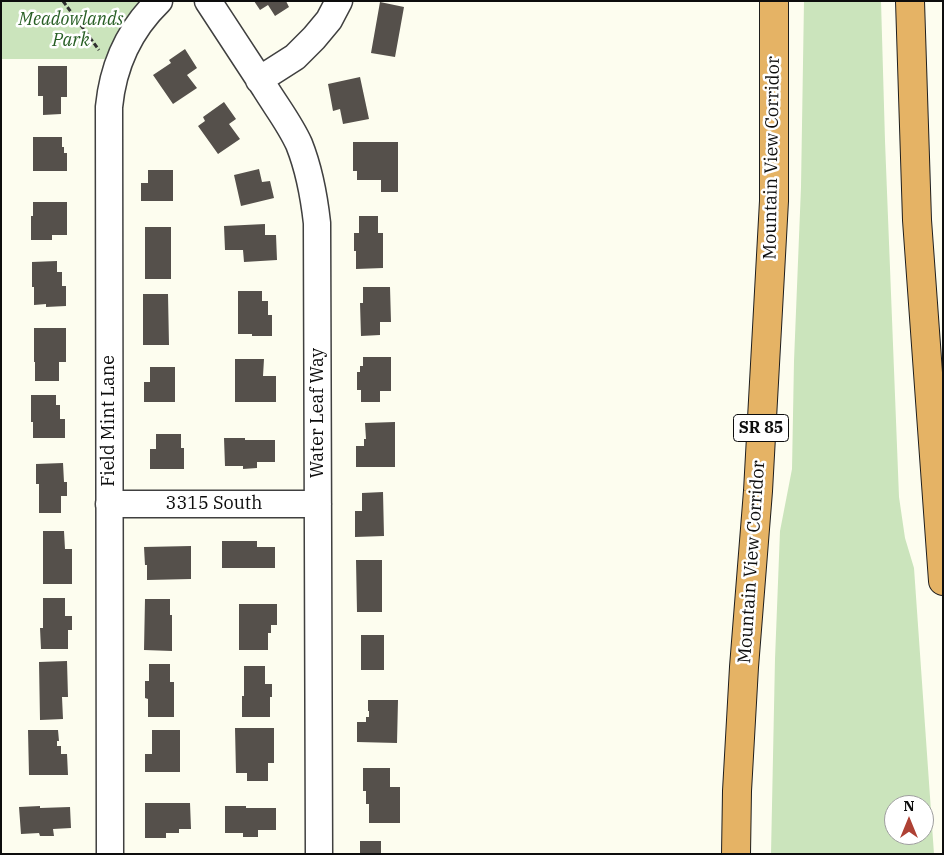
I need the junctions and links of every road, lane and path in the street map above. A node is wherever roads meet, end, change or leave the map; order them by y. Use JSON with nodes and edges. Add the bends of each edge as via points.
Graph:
{"nodes":[{"id":1,"x":62,"y":1,"type":"edge"},
{"id":2,"x":159,"y":1,"type":"edge"},
{"id":3,"x":208,"y":1,"type":"edge"},
{"id":4,"x":339,"y":1,"type":"edge"},
{"id":5,"x":774,"y":1,"type":"edge"},
{"id":6,"x":910,"y":1,"type":"edge"},
{"id":7,"x":99,"y":50,"type":"dead end"},
{"id":8,"x":259,"y":80,"type":"junction"},
{"id":9,"x":109,"y":504,"type":"junction"},
{"id":10,"x":318,"y":504,"type":"junction"},
{"id":11,"x":943,"y":581,"type":"edge"},
{"id":12,"x":110,"y":854,"type":"edge"},
{"id":13,"x":319,"y":854,"type":"edge"},
{"id":14,"x":736,"y":854,"type":"edge"}],
"edges":[{"from":1,"to":7,"type":"path"},
{"from":2,"to":9,"type":"street","name":"Field Mint Lane","via":[[127,43],[114,75],[109,107]]},
{"from":3,"to":8,"type":"street","name":"Water Leaf Way"},
{"from":4,"to":8,"type":"street","via":[[329,20],[295,57]]},
{"from":5,"to":14,"type":"highway","name":"Mountain View Corridor","number":"SR 85","via":[[774,201],[737,791]]},
{"from":6,"to":11,"type":"highway","via":[[917,220]]},
{"from":8,"to":10,"type":"street","name":"Water Leaf Way","via":[[298,144],[315,207]]},
{"from":9,"to":10,"type":"street","name":"3315 South"},
{"from":9,"to":12,"type":"street","name":"Field Mint Lane"},
{"from":10,"to":13,"type":"street","name":"Water Leaf Way"}]}
